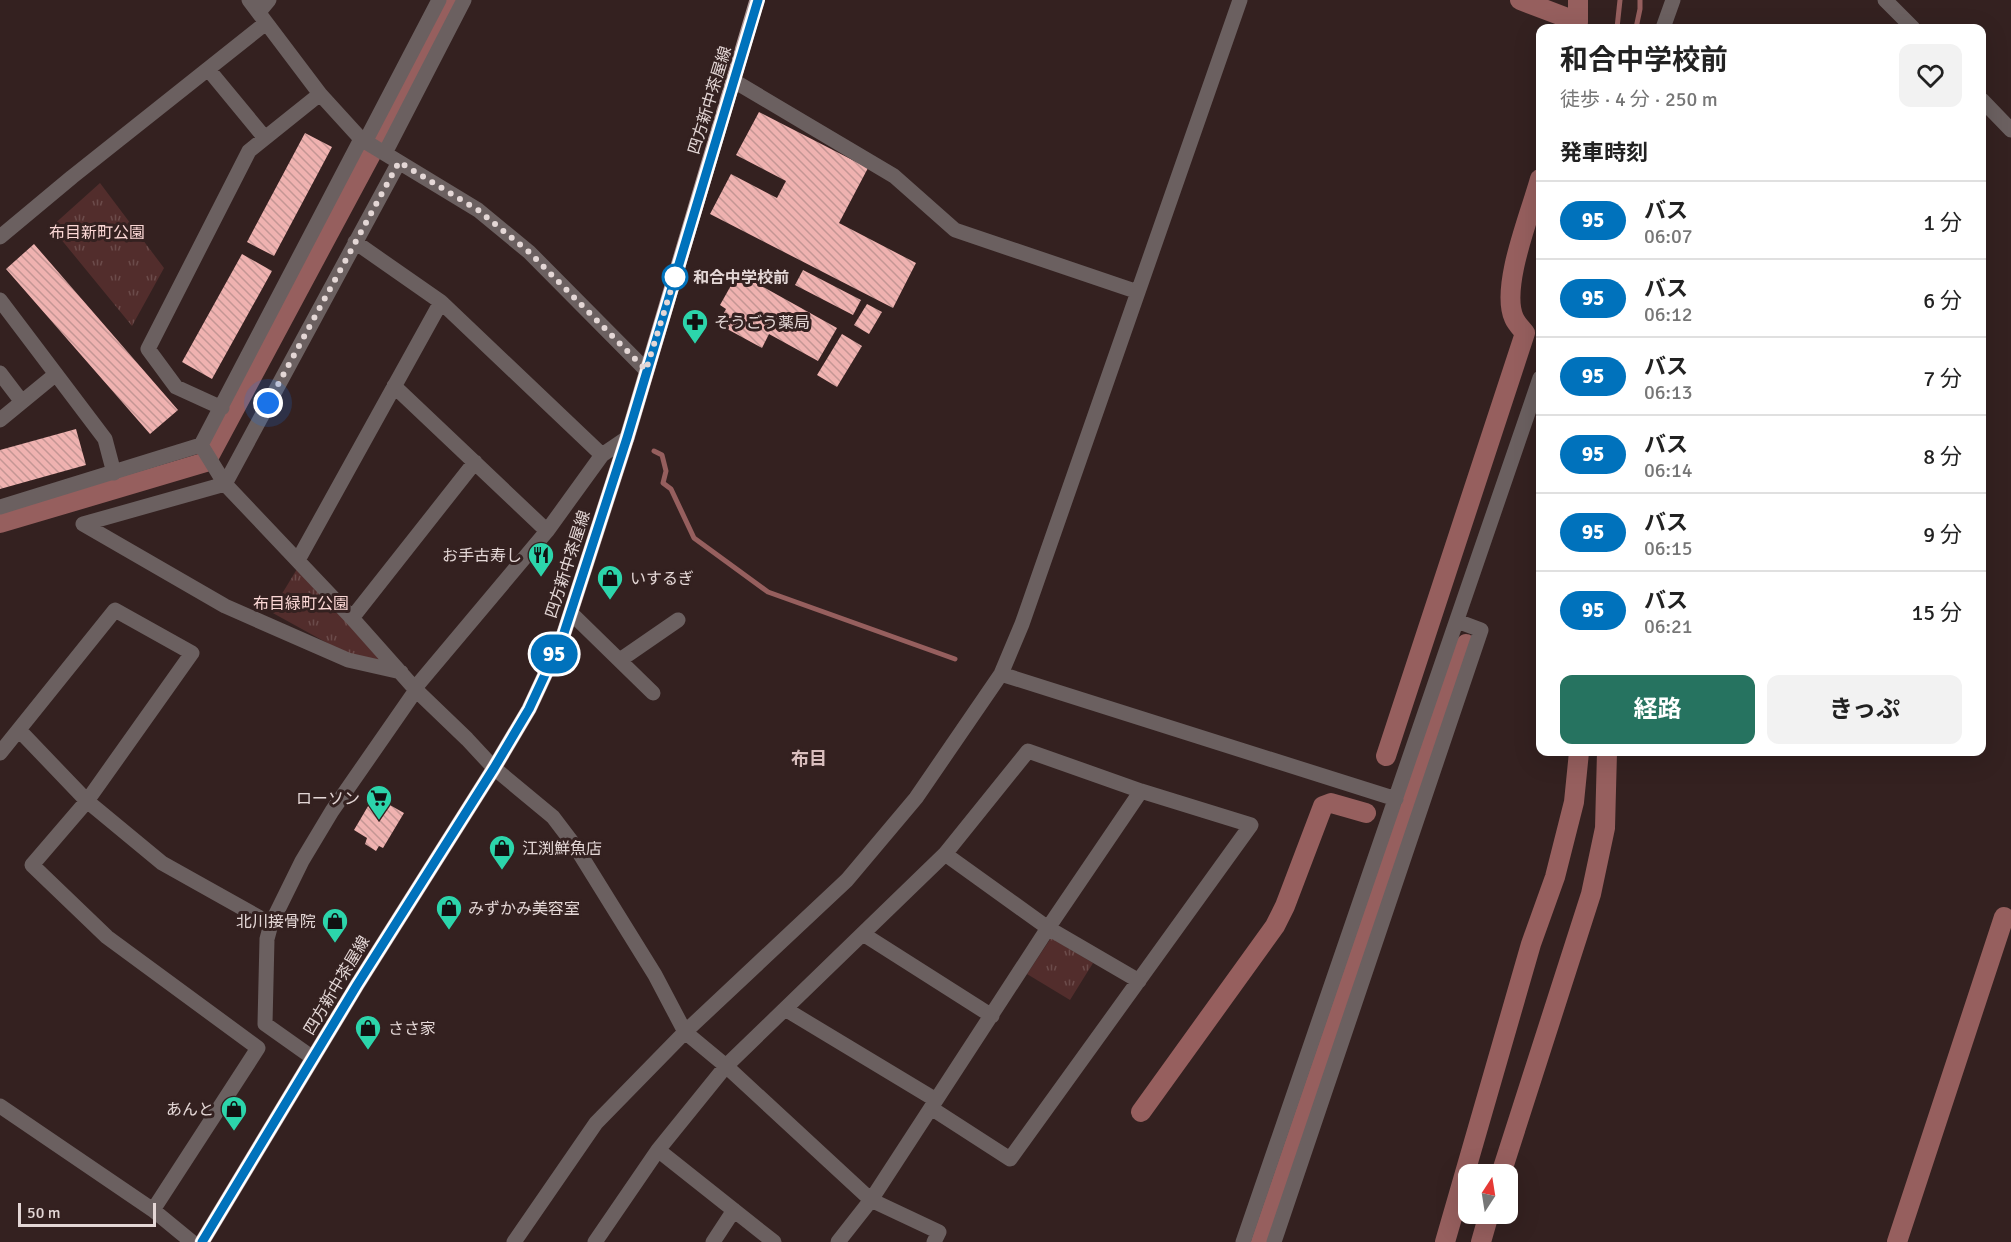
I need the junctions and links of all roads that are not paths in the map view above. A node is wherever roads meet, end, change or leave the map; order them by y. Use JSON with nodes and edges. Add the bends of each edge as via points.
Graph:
{"nodes":[{"id":1,"x":438,"y":0,"type":"edge"},
{"id":2,"x":464,"y":0,"type":"edge"},
{"id":3,"x":758,"y":0,"type":"edge"},
{"id":4,"x":1240,"y":0,"type":"edge"},
{"id":5,"x":1673,"y":0,"type":"edge"},
{"id":6,"x":1885,"y":0,"type":"edge"},
{"id":7,"x":261,"y":9,"type":"edge"},
{"id":8,"x":1664,"y":24,"type":"edge"},
{"id":9,"x":1909,"y":24,"type":"edge"},
{"id":10,"x":208,"y":69,"type":"junction"},
{"id":11,"x":734,"y":81,"type":"junction"},
{"id":12,"x":320,"y":94,"type":"junction"},
{"id":13,"x":1986,"y":104,"type":"edge"},
{"id":14,"x":2011,"y":130,"type":"edge"},
{"id":15,"x":265,"y":138,"type":"junction"},
{"id":16,"x":372,"y":146,"type":"junction"},
{"id":17,"x":399,"y":162,"type":"junction"},
{"id":18,"x":0,"y":237,"type":"edge"},
{"id":19,"x":356,"y":242,"type":"junction"},
{"id":20,"x":1138,"y":292,"type":"junction"},
{"id":21,"x":0,"y":300,"type":"edge"},
{"id":22,"x":441,"y":302,"type":"junction"},
{"id":23,"x":646,"y":370,"type":"junction"},
{"id":24,"x":0,"y":374,"type":"edge"},
{"id":25,"x":56,"y":374,"type":"junction"},
{"id":26,"x":394,"y":386,"type":"junction"},
{"id":27,"x":1536,"y":390,"type":"edge"},
{"id":28,"x":22,"y":402,"type":"junction"},
{"id":29,"x":222,"y":408,"type":"junction"},
{"id":30,"x":0,"y":420,"type":"edge"},
{"id":31,"x":627,"y":438,"type":"junction"},
{"id":32,"x":207,"y":454,"type":"junction"},
{"id":33,"x":602,"y":455,"type":"junction"},
{"id":34,"x":475,"y":462,"type":"junction"},
{"id":35,"x":114,"y":473,"type":"junction"},
{"id":36,"x":225,"y":484,"type":"junction"},
{"id":37,"x":0,"y":507,"type":"edge"},
{"id":38,"x":547,"y":531,"type":"junction"},
{"id":39,"x":298,"y":560,"type":"junction"},
{"id":40,"x":571,"y":613,"type":"junction"},
{"id":41,"x":352,"y":618,"type":"junction"},
{"id":42,"x":678,"y":620,"type":"dead end"},
{"id":43,"x":1457,"y":621,"type":"junction"},
{"id":44,"x":620,"y":660,"type":"junction"},
{"id":45,"x":401,"y":672,"type":"junction"},
{"id":46,"x":1001,"y":674,"type":"junction"},
{"id":47,"x":416,"y":689,"type":"junction"},
{"id":48,"x":653,"y":693,"type":"dead end"},
{"id":49,"x":19,"y":730,"type":"junction"},
{"id":50,"x":0,"y":752,"type":"edge"},
{"id":51,"x":494,"y":768,"type":"junction"},
{"id":52,"x":1141,"y":791,"type":"junction"},
{"id":53,"x":1396,"y":799,"type":"junction"},
{"id":54,"x":87,"y":801,"type":"junction"},
{"id":55,"x":945,"y":854,"type":"junction"},
{"id":56,"x":271,"y":924,"type":"junction"},
{"id":57,"x":1048,"y":928,"type":"junction"},
{"id":58,"x":863,"y":934,"type":"junction"},
{"id":59,"x":1139,"y":981,"type":"junction"},
{"id":60,"x":785,"y":1009,"type":"junction"},
{"id":61,"x":992,"y":1016,"type":"junction"},
{"id":62,"x":265,"y":1024,"type":"junction"},
{"id":63,"x":685,"y":1032,"type":"junction"},
{"id":64,"x":258,"y":1048,"type":"junction"},
{"id":65,"x":313,"y":1058,"type":"junction"},
{"id":66,"x":726,"y":1066,"type":"junction"},
{"id":67,"x":934,"y":1104,"type":"junction"},
{"id":68,"x":0,"y":1106,"type":"edge"},
{"id":69,"x":658,"y":1150,"type":"junction"},
{"id":70,"x":871,"y":1200,"type":"junction"},
{"id":71,"x":153,"y":1210,"type":"junction"},
{"id":72,"x":734,"y":1210,"type":"junction"},
{"id":73,"x":192,"y":1242,"type":"edge"},
{"id":74,"x":202,"y":1242,"type":"edge"},
{"id":75,"x":514,"y":1242,"type":"edge"},
{"id":76,"x":595,"y":1242,"type":"edge"},
{"id":77,"x":713,"y":1242,"type":"edge"},
{"id":78,"x":774,"y":1242,"type":"edge"},
{"id":79,"x":838,"y":1242,"type":"edge"},
{"id":80,"x":934,"y":1242,"type":"edge"},
{"id":81,"x":1243,"y":1242,"type":"edge"},
{"id":82,"x":1274,"y":1242,"type":"edge"}],
"edges":[{"from":1,"to":16,"type":"street"},
{"from":2,"to":16,"type":"street"},
{"from":3,"to":11,"type":"main road","name":"四方新中茶屋線"},
{"from":4,"to":20,"type":"street"},
{"from":5,"to":8,"type":"street"},
{"from":6,"to":9,"type":"street"},
{"from":7,"to":10,"type":"street"},
{"from":7,"to":12,"type":"street"},
{"from":10,"to":15,"type":"street"},
{"from":10,"to":18,"type":"street"},
{"from":11,"to":20,"type":"street","via":[[894,177],[955,230]]},
{"from":11,"to":23,"type":"main road","name":"四方新中茶屋線"},
{"from":12,"to":15,"type":"street"},
{"from":12,"to":16,"type":"street"},
{"from":13,"to":14,"type":"street"},
{"from":15,"to":29,"type":"street","via":[[249,151],[148,349],[177,387]]},
{"from":16,"to":17,"type":"street"},
{"from":16,"to":29,"type":"street"},
{"from":17,"to":19,"type":"street"},
{"from":17,"to":23,"type":"street","via":[[478,210],[529,252]]},
{"from":19,"to":22,"type":"street"},
{"from":19,"to":36,"type":"street"},
{"from":20,"to":46,"type":"street"},
{"from":21,"to":25,"type":"street"},
{"from":22,"to":26,"type":"street"},
{"from":22,"to":33,"type":"street"},
{"from":23,"to":31,"type":"main road","name":"四方新中茶屋線"},
{"from":24,"to":28,"type":"street"},
{"from":25,"to":28,"type":"street"},
{"from":25,"to":35,"type":"street","via":[[105,439]]},
{"from":26,"to":34,"type":"street"},
{"from":26,"to":39,"type":"street"},
{"from":27,"to":43,"type":"street"},
{"from":28,"to":30,"type":"street"},
{"from":29,"to":32,"type":"street"},
{"from":31,"to":33,"type":"street"},
{"from":31,"to":40,"type":"main road","name":"四方新中茶屋線"},
{"from":32,"to":35,"type":"street"},
{"from":32,"to":36,"type":"street"},
{"from":33,"to":38,"type":"street"},
{"from":34,"to":38,"type":"street"},
{"from":34,"to":41,"type":"street"},
{"from":35,"to":37,"type":"street"},
{"from":36,"to":39,"type":"street"},
{"from":36,"to":45,"type":"street","via":[[83,524],[225,606],[348,660]]},
{"from":38,"to":47,"type":"street"},
{"from":39,"to":41,"type":"street"},
{"from":40,"to":44,"type":"street"},
{"from":40,"to":51,"type":"main road","name":"四方新中茶屋線","via":[[529,709]]},
{"from":41,"to":45,"type":"street"},
{"from":42,"to":44,"type":"street"},
{"from":43,"to":53,"type":"street"},
{"from":43,"to":82,"type":"street","via":[[1481,630]]},
{"from":44,"to":48,"type":"street"},
{"from":45,"to":47,"type":"street"},
{"from":46,"to":53,"type":"street"},
{"from":46,"to":63,"type":"street","via":[[916,798],[847,880]]},
{"from":47,"to":51,"type":"street"},
{"from":47,"to":56,"type":"street","via":[[332,811]]},
{"from":49,"to":50,"type":"street"},
{"from":49,"to":54,"type":"street"},
{"from":49,"to":54,"type":"street","via":[[115,610],[192,653]]},
{"from":51,"to":63,"type":"street","via":[[553,817],[575,846],[655,975]]},
{"from":51,"to":65,"type":"main road","name":"四方新中茶屋線"},
{"from":52,"to":55,"type":"street","via":[[1028,751]]},
{"from":52,"to":57,"type":"street"},
{"from":52,"to":59,"type":"street","via":[[1251,825]]},
{"from":53,"to":81,"type":"street"},
{"from":54,"to":56,"type":"street","via":[[162,863]]},
{"from":54,"to":64,"type":"street","via":[[32,865],[107,937]]},
{"from":55,"to":57,"type":"street"},
{"from":55,"to":58,"type":"street"},
{"from":56,"to":62,"type":"street","via":[[267,939]]},
{"from":57,"to":59,"type":"street"},
{"from":57,"to":61,"type":"street"},
{"from":58,"to":60,"type":"street"},
{"from":58,"to":61,"type":"street"},
{"from":59,"to":67,"type":"street","via":[[1010,1159]]},
{"from":60,"to":66,"type":"street"},
{"from":60,"to":67,"type":"street"},
{"from":61,"to":67,"type":"street"},
{"from":62,"to":64,"type":"street"},
{"from":62,"to":65,"type":"street"},
{"from":63,"to":66,"type":"street"},
{"from":63,"to":75,"type":"street","via":[[596,1123]]},
{"from":64,"to":71,"type":"street"},
{"from":65,"to":74,"type":"main road","name":"四方新中茶屋線"},
{"from":66,"to":69,"type":"street"},
{"from":66,"to":70,"type":"street"},
{"from":67,"to":70,"type":"street"},
{"from":68,"to":71,"type":"street"},
{"from":69,"to":72,"type":"street"},
{"from":69,"to":76,"type":"street"},
{"from":70,"to":79,"type":"street"},
{"from":70,"to":80,"type":"street","via":[[939,1232]]},
{"from":71,"to":73,"type":"street"},
{"from":72,"to":77,"type":"street"},
{"from":72,"to":78,"type":"street"}]}
